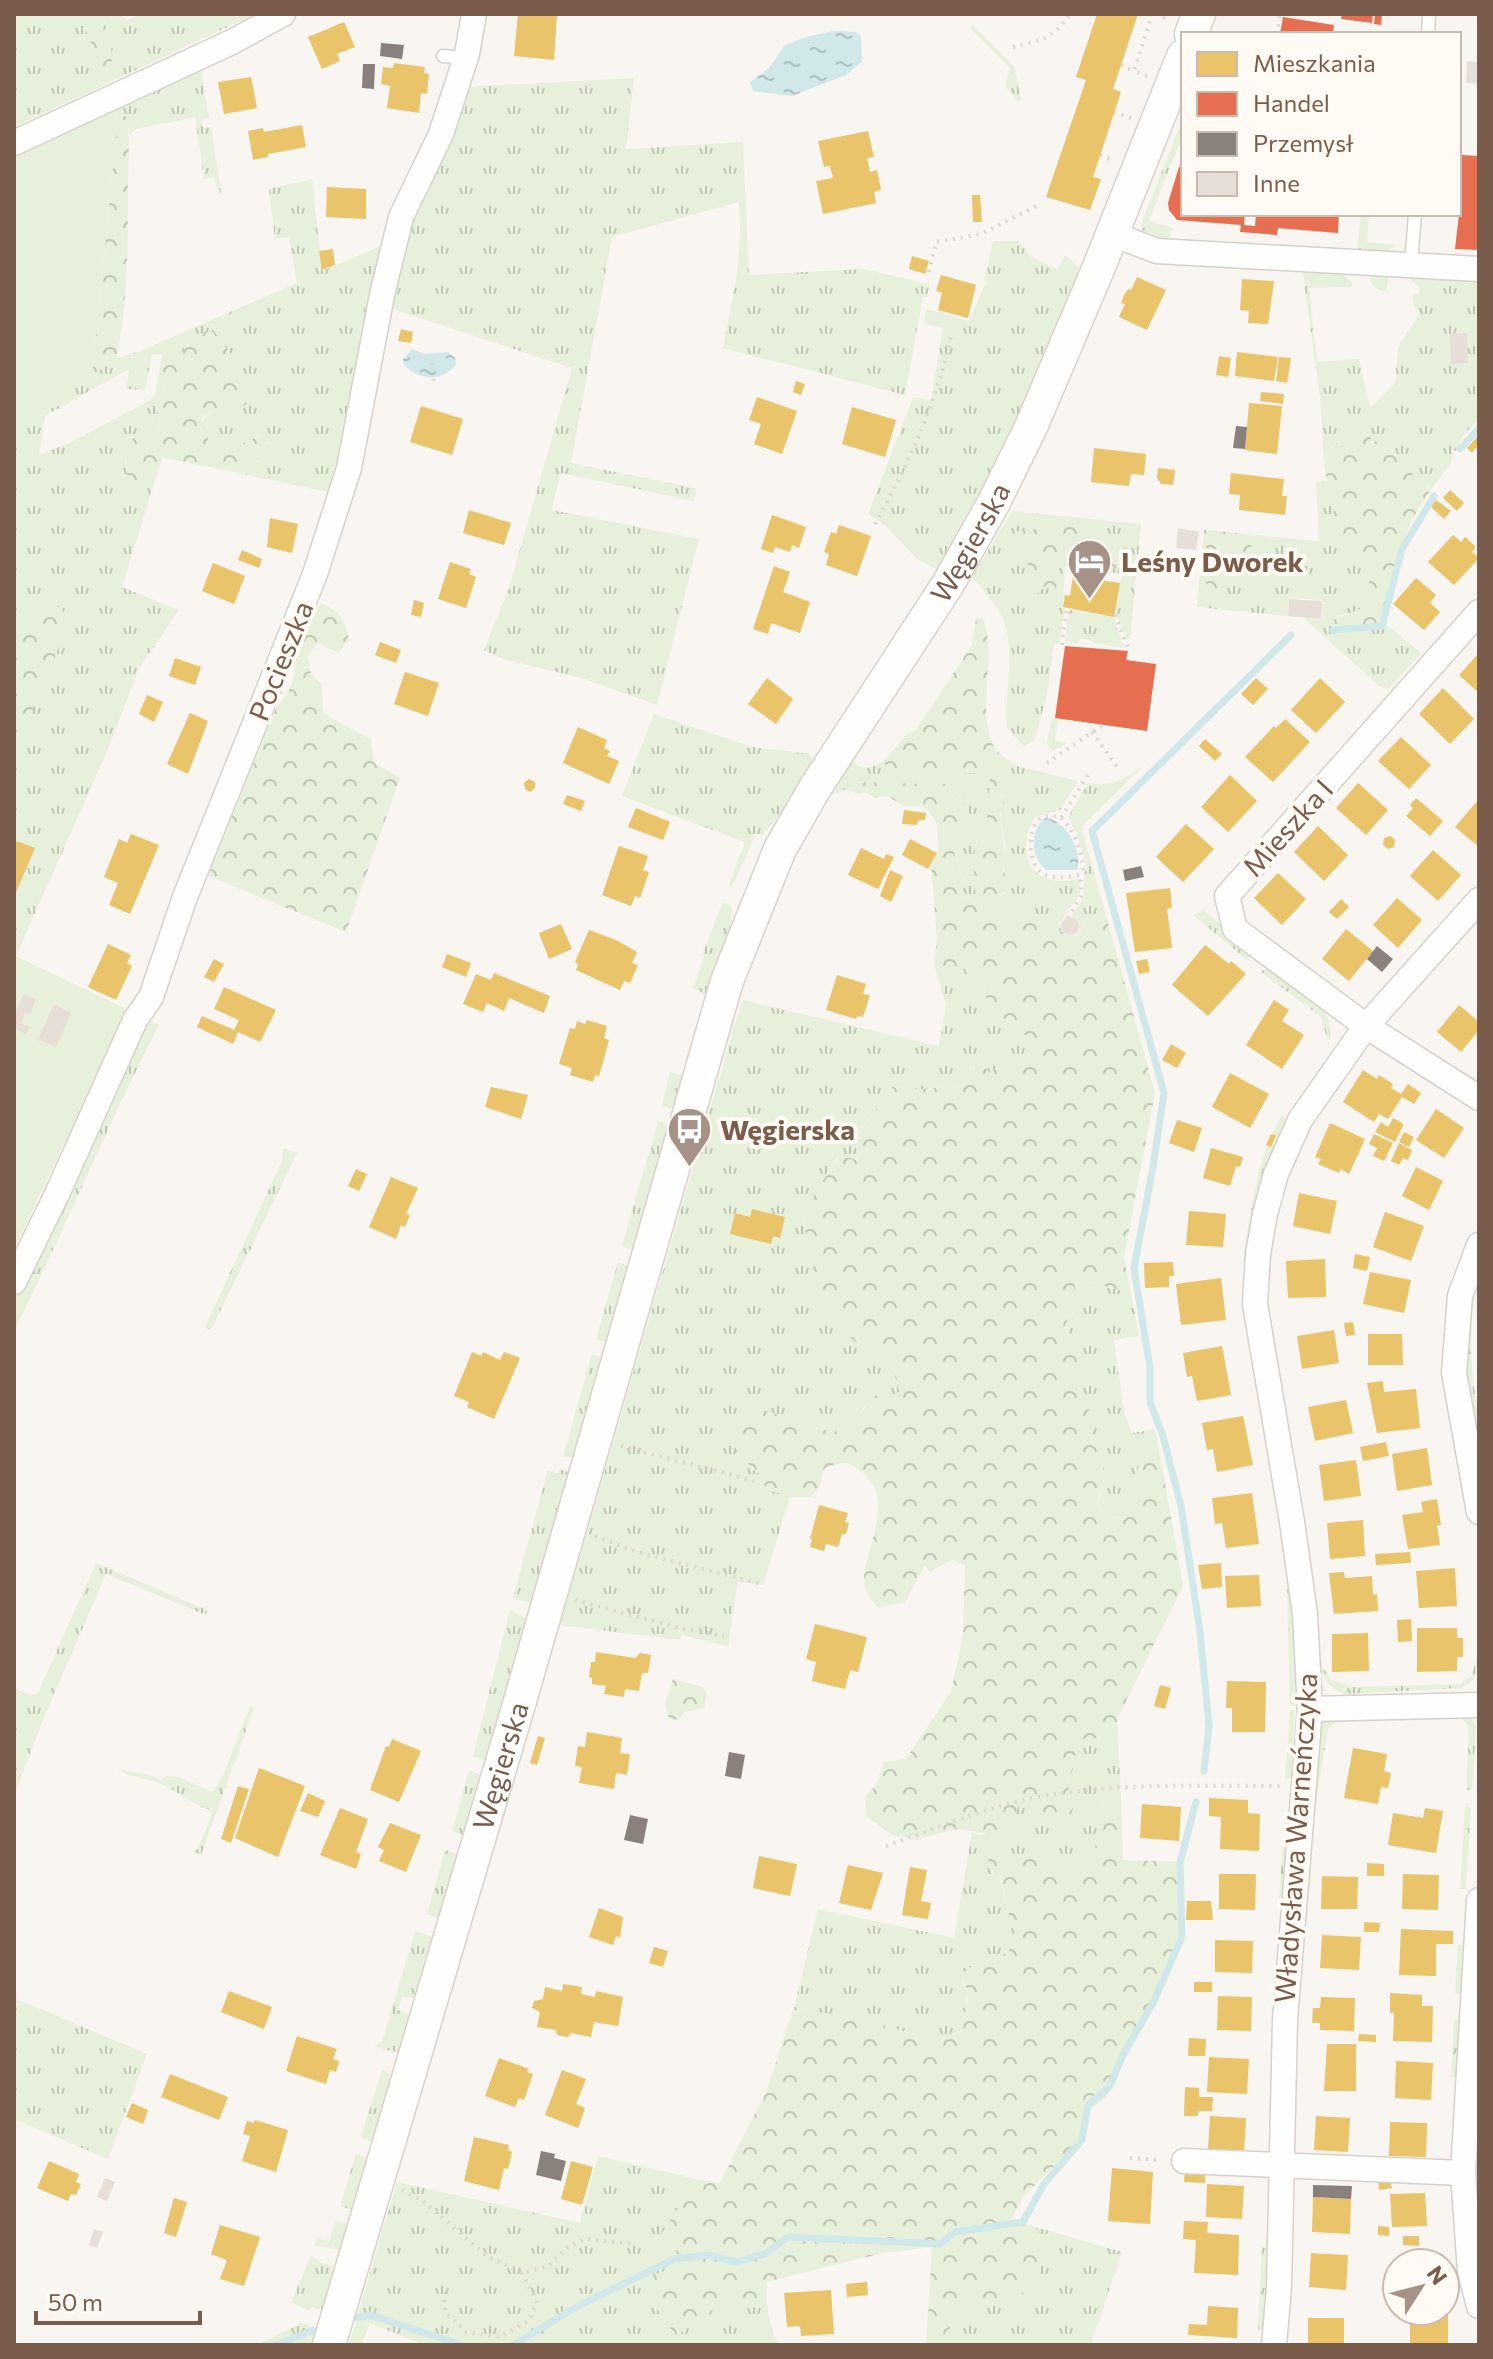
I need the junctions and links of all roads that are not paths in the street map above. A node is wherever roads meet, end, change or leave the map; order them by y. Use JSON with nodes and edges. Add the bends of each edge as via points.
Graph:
{"nodes":[{"id":1,"x":283,"y":14,"type":"edge"},
{"id":2,"x":474,"y":14,"type":"edge"},
{"id":3,"x":1181,"y":60,"type":"edge"},
{"id":4,"x":14,"y":143,"type":"edge"},
{"id":5,"x":1415,"y":216,"type":"edge"},
{"id":6,"x":1112,"y":234,"type":"junction"},
{"id":7,"x":1411,"y":264,"type":"junction"},
{"id":8,"x":1479,"y":269,"type":"edge"},
{"id":9,"x":1479,"y":612,"type":"edge"},
{"id":10,"x":1479,"y":900,"type":"edge"},
{"id":11,"x":1366,"y":1026,"type":"junction"},
{"id":12,"x":1479,"y":1098,"type":"edge"},
{"id":13,"x":1479,"y":1245,"type":"edge"},
{"id":14,"x":14,"y":1282,"type":"edge"},
{"id":15,"x":1479,"y":1512,"type":"edge"},
{"id":16,"x":1479,"y":1705,"type":"edge"},
{"id":17,"x":1310,"y":1709,"type":"junction"},
{"id":18,"x":1479,"y":1900,"type":"edge"},
{"id":19,"x":1184,"y":2161,"type":"road end"},
{"id":20,"x":1281,"y":2165,"type":"junction"},
{"id":21,"x":1463,"y":2173,"type":"junction"},
{"id":22,"x":1479,"y":2306,"type":"edge"},
{"id":23,"x":329,"y":2345,"type":"edge"},
{"id":24,"x":1274,"y":2345,"type":"edge"}],
"edges":[{"from":1,"to":4,"type":"street","via":[[253,37]]},
{"from":2,"to":14,"type":"street","name":"Pocieszka","via":[[455,57],[441,134],[402,196],[349,468],[315,574],[203,842],[151,997],[135,1020]]},
{"from":3,"to":6,"type":"main road","name":"Węgierska"},
{"from":5,"to":7,"type":"lane"},
{"from":6,"to":7,"type":"street","via":[[1157,251]]},
{"from":6,"to":23,"type":"main road","name":"Węgierska","via":[[993,504],[780,849],[727,981]]},
{"from":7,"to":8,"type":"street"},
{"from":9,"to":11,"type":"street","name":"Mieszka I","via":[[1227,896],[1235,929]]},
{"from":10,"to":11,"type":"street","name":"Władysława Warneńczyka"},
{"from":11,"to":12,"type":"street"},
{"from":11,"to":17,"type":"street","name":"Władysława Warneńczyka","via":[[1300,1120],[1276,1174],[1258,1254],[1255,1304],[1305,1614]]},
{"from":13,"to":15,"type":"street","via":[[1460,1296],[1454,1373]]},
{"from":16,"to":17,"type":"street"},
{"from":17,"to":20,"type":"street","name":"Władysława Warneńczyka","via":[[1285,2020]]},
{"from":18,"to":21,"type":"street"},
{"from":19,"to":20,"type":"street"},
{"from":20,"to":21,"type":"street"},
{"from":20,"to":24,"type":"street","name":"Władysława Warneńczyka"},
{"from":21,"to":22,"type":"street","via":[[1470,2272]]}]}
